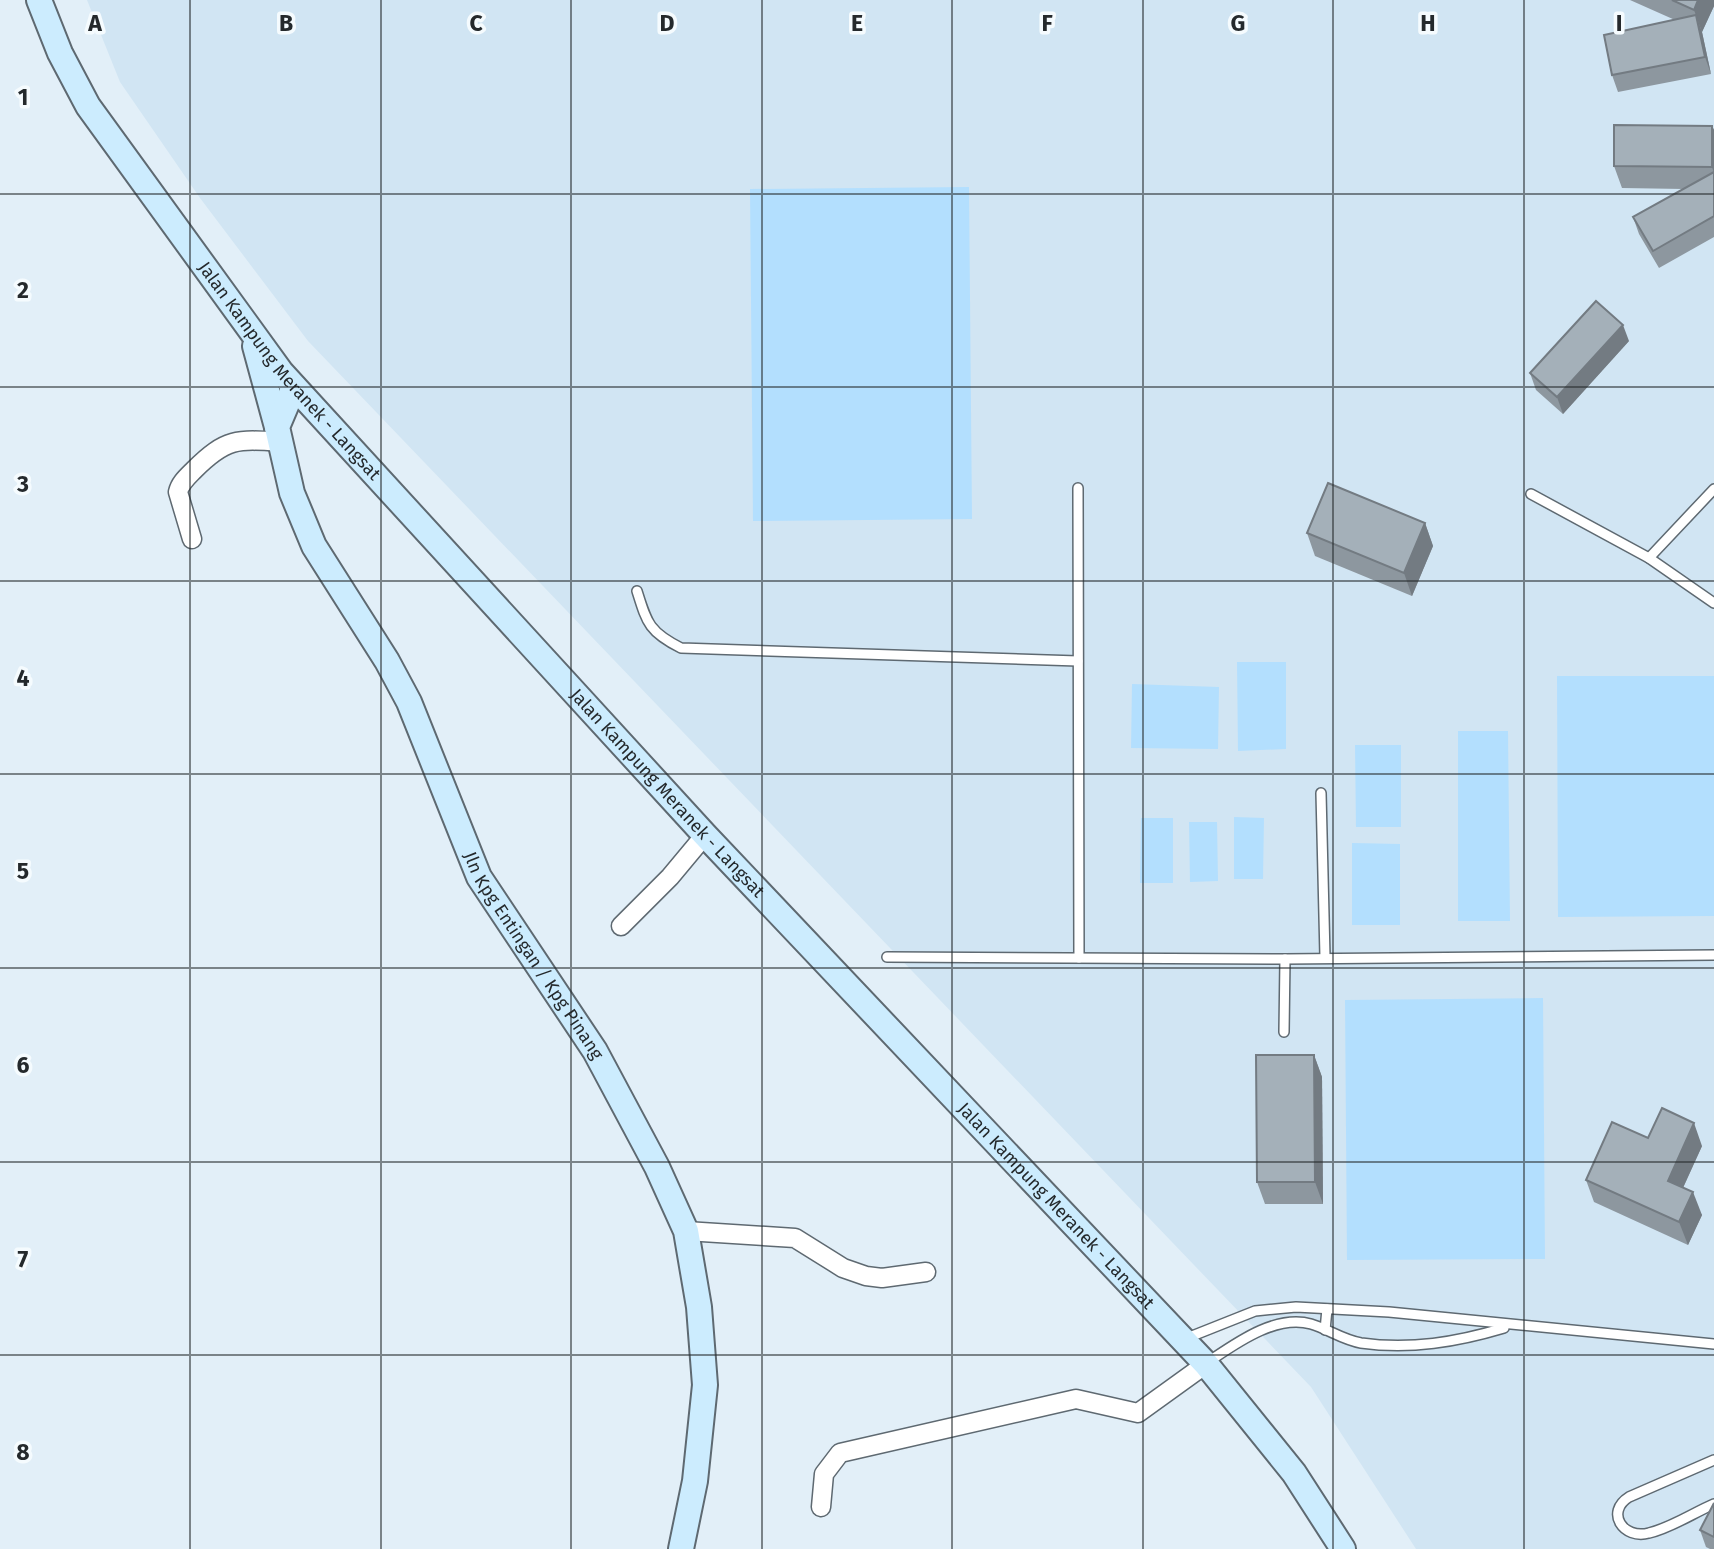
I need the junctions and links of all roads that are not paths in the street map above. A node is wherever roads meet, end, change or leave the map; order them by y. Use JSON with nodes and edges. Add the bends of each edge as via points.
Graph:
{"nodes":[{"id":1,"x":39,"y":0,"type":"edge"},
{"id":2,"x":251,"y":331,"type":"junction"},
{"id":3,"x":294,"y":387,"type":"junction"},
{"id":4,"x":316,"y":410,"type":"junction"},
{"id":5,"x":279,"y":434,"type":"junction"},
{"id":6,"x":1078,"y":488,"type":"dead end"},
{"id":7,"x":1714,"y":489,"type":"edge"},
{"id":8,"x":1531,"y":494,"type":"dead end"},
{"id":9,"x":192,"y":539,"type":"dead end"},
{"id":10,"x":1649,"y":558,"type":"junction"},
{"id":11,"x":637,"y":591,"type":"dead end"},
{"id":12,"x":1714,"y":603,"type":"edge"},
{"id":13,"x":1079,"y":661,"type":"junction"},
{"id":14,"x":1321,"y":793,"type":"dead end"},
{"id":15,"x":705,"y":835,"type":"junction"},
{"id":16,"x":621,"y":926,"type":"dead end"},
{"id":17,"x":1714,"y":954,"type":"edge"},
{"id":18,"x":887,"y":957,"type":"dead end"},
{"id":19,"x":1325,"y":957,"type":"junction"},
{"id":20,"x":1079,"y":958,"type":"junction"},
{"id":21,"x":1285,"y":959,"type":"junction"},
{"id":22,"x":1284,"y":1032,"type":"dead end"},
{"id":23,"x":686,"y":1231,"type":"junction"},
{"id":24,"x":926,"y":1272,"type":"dead end"},
{"id":25,"x":1327,"y":1309,"type":"junction"},
{"id":26,"x":1509,"y":1326,"type":"junction"},
{"id":27,"x":1325,"y":1329,"type":"junction"},
{"id":28,"x":1182,"y":1340,"type":"junction"},
{"id":29,"x":1714,"y":1345,"type":"edge"},
{"id":30,"x":1206,"y":1364,"type":"junction"},
{"id":31,"x":1714,"y":1460,"type":"edge"},
{"id":32,"x":1714,"y":1504,"type":"edge"},
{"id":33,"x":821,"y":1507,"type":"dead end"},
{"id":34,"x":681,"y":1549,"type":"edge"},
{"id":35,"x":1343,"y":1549,"type":"edge"}],
"edges":[{"from":1,"to":2,"type":"main road","name":"Jalan Kampung Meranek - Langsat","via":[[88,106]]},
{"from":2,"to":3,"type":"main road","name":"Jalan Kampung Meranek - Langsat"},
{"from":2,"to":5,"type":"main road","name":"Jln Kpg Entingan / Kpg Pinang"},
{"from":3,"to":4,"type":"main road","name":"Jalan Kampung Meranek - Langsat"},
{"from":3,"to":5,"type":"main road"},
{"from":4,"to":5,"type":"main road"},
{"from":4,"to":15,"type":"main road","name":"Jalan Kampung Meranek - Langsat"},
{"from":5,"to":9,"type":"street","via":[[220,446],[183,482],[178,492]]},
{"from":5,"to":23,"type":"main road","name":"Jln Kpg Entingan / Kpg Pinang","via":[[292,493],[313,545],[409,702],[480,877],[595,1051]]},
{"from":6,"to":13,"type":"lane"},
{"from":7,"to":10,"type":"lane"},
{"from":8,"to":10,"type":"lane"},
{"from":10,"to":12,"type":"lane"},
{"from":11,"to":13,"type":"lane","via":[[650,627],[681,648]]},
{"from":13,"to":20,"type":"lane"},
{"from":14,"to":19,"type":"lane"},
{"from":15,"to":16,"type":"street"},
{"from":15,"to":28,"type":"main road","name":"Jalan Kampung Meranek - Langsat"},
{"from":17,"to":19,"type":"lane"},
{"from":18,"to":20,"type":"lane"},
{"from":19,"to":21,"type":"lane"},
{"from":20,"to":21,"type":"lane"},
{"from":21,"to":22,"type":"lane"},
{"from":23,"to":24,"type":"street","via":[[795,1238],[843,1268],[866,1276]]},
{"from":23,"to":34,"type":"main road","name":"Jln Kpg Entingan / Kpg Pinang","via":[[699,1307],[705,1385],[695,1481]]},
{"from":25,"to":26,"type":"lane"},
{"from":25,"to":27,"type":"lane"},
{"from":25,"to":28,"type":"lane","via":[[1255,1311]]},
{"from":26,"to":27,"type":"lane","via":[[1459,1342],[1391,1346],[1358,1343]]},
{"from":26,"to":29,"type":"lane"},
{"from":27,"to":30,"type":"lane","via":[[1308,1323],[1279,1325],[1238,1342]]},
{"from":28,"to":30,"type":"main road","name":"Jalan Kampung Meranek - Langsat"},
{"from":30,"to":33,"type":"street","via":[[1138,1413],[1076,1399],[840,1453],[824,1474]]},
{"from":30,"to":35,"type":"main road","name":"Jalan Kampung Meranek - Langsat","via":[[1294,1473]]},
{"from":31,"to":32,"type":"lane","via":[[1629,1497],[1618,1506],[1617,1514],[1628,1532],[1648,1534]]}]}
